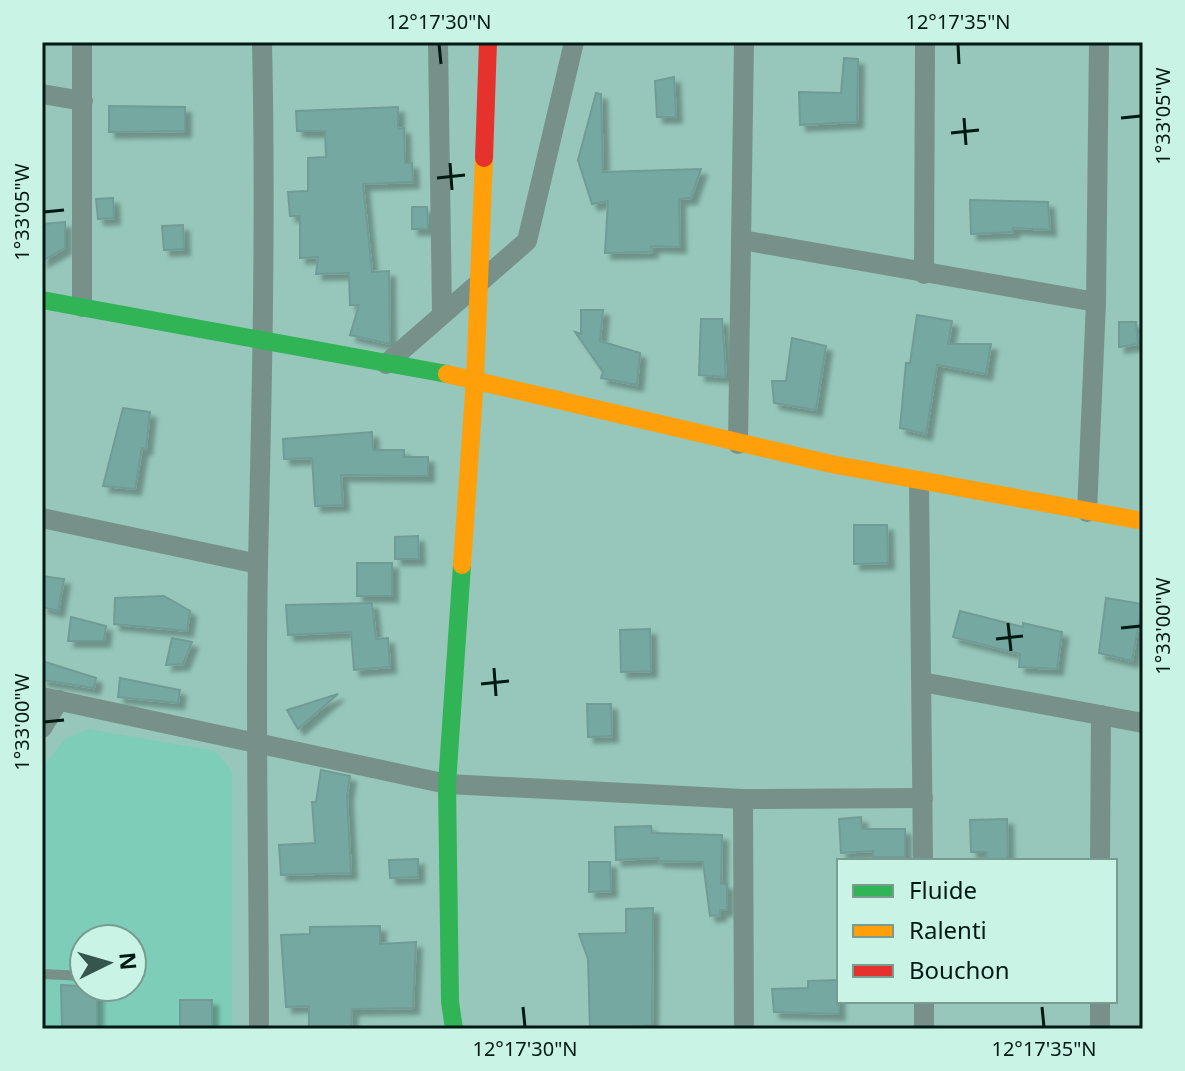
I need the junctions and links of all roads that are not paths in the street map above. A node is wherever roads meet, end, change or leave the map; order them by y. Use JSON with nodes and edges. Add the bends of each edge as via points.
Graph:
{"nodes":[{"id":1,"x":82,"y":42,"type":"edge"},
{"id":2,"x":262,"y":42,"type":"edge"},
{"id":3,"x":438,"y":42,"type":"edge"},
{"id":4,"x":488,"y":42,"type":"edge"},
{"id":5,"x":574,"y":42,"type":"edge"},
{"id":6,"x":744,"y":42,"type":"edge"},
{"id":7,"x":925,"y":42,"type":"edge"},
{"id":8,"x":1099,"y":42,"type":"edge"},
{"id":9,"x":42,"y":94,"type":"edge"},
{"id":10,"x":83,"y":101,"type":"junction"},
{"id":11,"x":742,"y":240,"type":"junction"},
{"id":12,"x":924,"y":274,"type":"junction"},
{"id":13,"x":478,"y":282,"type":"junction"},
{"id":14,"x":42,"y":300,"type":"edge"},
{"id":15,"x":1096,"y":302,"type":"junction"},
{"id":16,"x":82,"y":307,"type":"junction"},
{"id":17,"x":442,"y":313,"type":"junction"},
{"id":18,"x":264,"y":343,"type":"junction"},
{"id":19,"x":386,"y":364,"type":"junction"},
{"id":20,"x":475,"y":379,"type":"junction"},
{"id":21,"x":738,"y":444,"type":"junction"},
{"id":22,"x":919,"y":482,"type":"junction"},
{"id":23,"x":1087,"y":512,"type":"junction"},
{"id":24,"x":42,"y":518,"type":"edge"},
{"id":25,"x":1143,"y":521,"type":"edge"},
{"id":26,"x":258,"y":564,"type":"junction"},
{"id":27,"x":922,"y":682,"type":"junction"},
{"id":28,"x":50,"y":698,"type":"edge"},
{"id":29,"x":1101,"y":715,"type":"junction"},
{"id":30,"x":1143,"y":723,"type":"edge"},
{"id":31,"x":42,"y":728,"type":"edge"},
{"id":32,"x":259,"y":746,"type":"junction"},
{"id":33,"x":447,"y":784,"type":"junction"},
{"id":34,"x":923,"y":798,"type":"junction"},
{"id":35,"x":743,"y":799,"type":"junction"},
{"id":36,"x":923,"y":859,"type":"edge"},
{"id":37,"x":1100,"y":859,"type":"edge"},
{"id":38,"x":42,"y":974,"type":"edge"},
{"id":39,"x":68,"y":975,"type":"edge"},
{"id":40,"x":924,"y":1003,"type":"edge"},
{"id":41,"x":1100,"y":1003,"type":"edge"},
{"id":42,"x":259,"y":1029,"type":"edge"},
{"id":43,"x":454,"y":1029,"type":"edge"},
{"id":44,"x":744,"y":1029,"type":"edge"},
{"id":45,"x":924,"y":1029,"type":"edge"},
{"id":46,"x":1100,"y":1029,"type":"edge"}],
"edges":[{"from":1,"to":10,"type":"street"},
{"from":2,"to":18,"type":"street"},
{"from":3,"to":17,"type":"street"},
{"from":4,"to":13,"type":"street"},
{"from":5,"to":13,"type":"street","via":[[527,241]]},
{"from":6,"to":11,"type":"street"},
{"from":7,"to":12,"type":"street"},
{"from":8,"to":15,"type":"street"},
{"from":9,"to":10,"type":"street"},
{"from":10,"to":16,"type":"street"},
{"from":11,"to":12,"type":"street"},
{"from":11,"to":21,"type":"street"},
{"from":12,"to":15,"type":"street"},
{"from":13,"to":17,"type":"street"},
{"from":13,"to":20,"type":"street"},
{"from":14,"to":16,"type":"street"},
{"from":15,"to":23,"type":"street"},
{"from":16,"to":18,"type":"street"},
{"from":17,"to":19,"type":"street"},
{"from":18,"to":19,"type":"street"},
{"from":18,"to":26,"type":"street"},
{"from":19,"to":20,"type":"street"},
{"from":20,"to":21,"type":"street"},
{"from":20,"to":33,"type":"street"},
{"from":21,"to":22,"type":"street"},
{"from":22,"to":23,"type":"street"},
{"from":22,"to":27,"type":"street"},
{"from":23,"to":25,"type":"street"},
{"from":24,"to":26,"type":"street"},
{"from":26,"to":32,"type":"street"},
{"from":27,"to":29,"type":"street"},
{"from":27,"to":34,"type":"street"},
{"from":28,"to":31,"type":"street"},
{"from":28,"to":32,"type":"street"},
{"from":29,"to":30,"type":"street"},
{"from":29,"to":37,"type":"street"},
{"from":32,"to":33,"type":"street"},
{"from":32,"to":42,"type":"street"},
{"from":33,"to":35,"type":"street"},
{"from":33,"to":43,"type":"street"},
{"from":34,"to":35,"type":"street"},
{"from":34,"to":36,"type":"street"},
{"from":35,"to":44,"type":"street"},
{"from":38,"to":39,"type":"lane"},
{"from":40,"to":45,"type":"street"},
{"from":41,"to":46,"type":"street"}]}
